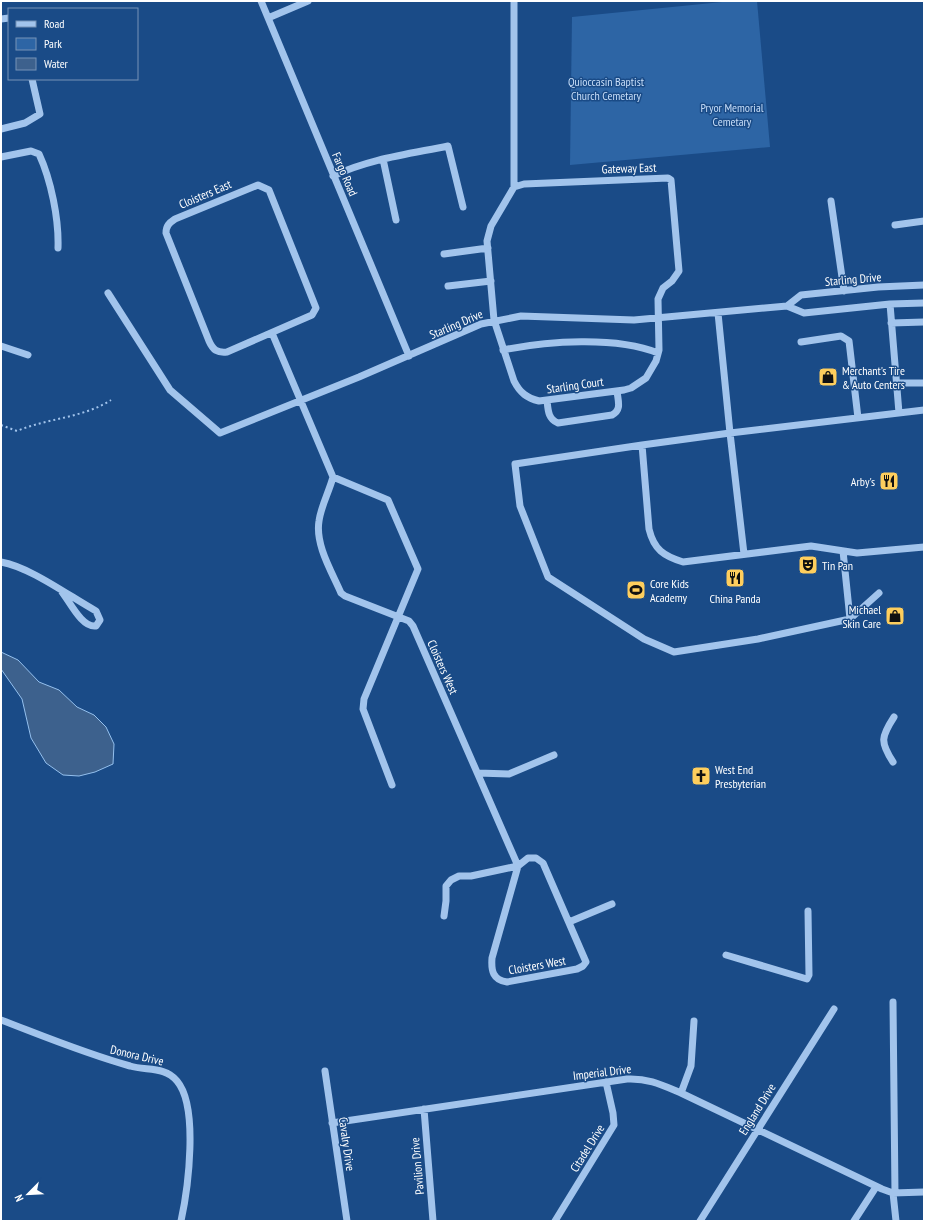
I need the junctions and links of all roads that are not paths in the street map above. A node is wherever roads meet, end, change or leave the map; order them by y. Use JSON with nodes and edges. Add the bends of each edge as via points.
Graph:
{"nodes":[{"id":1,"x":261,"y":1,"type":"edge"},
{"id":2,"x":308,"y":1,"type":"edge"},
{"id":3,"x":514,"y":1,"type":"edge"},
{"id":4,"x":268,"y":18,"type":"junction"},
{"id":5,"x":32,"y":80,"type":"edge"},
{"id":6,"x":1,"y":129,"type":"edge"},
{"id":7,"x":1,"y":157,"type":"edge"},
{"id":8,"x":383,"y":159,"type":"junction"},
{"id":9,"x":333,"y":176,"type":"junction"},
{"id":10,"x":514,"y":187,"type":"junction"},
{"id":11,"x":831,"y":201,"type":"dead end"},
{"id":12,"x":463,"y":207,"type":"dead end"},
{"id":13,"x":396,"y":220,"type":"dead end"},
{"id":14,"x":924,"y":221,"type":"edge"},
{"id":15,"x":895,"y":225,"type":"dead end"},
{"id":16,"x":58,"y":248,"type":"dead end"},
{"id":17,"x":488,"y":248,"type":"junction"},
{"id":18,"x":444,"y":254,"type":"dead end"},
{"id":19,"x":491,"y":281,"type":"junction"},
{"id":20,"x":924,"y":285,"type":"edge"},
{"id":21,"x":448,"y":286,"type":"dead end"},
{"id":22,"x":844,"y":291,"type":"junction"},
{"id":23,"x":108,"y":293,"type":"dead end"},
{"id":24,"x":924,"y":303,"type":"edge"},
{"id":25,"x":890,"y":304,"type":"junction"},
{"id":26,"x":787,"y":306,"type":"junction"},
{"id":27,"x":718,"y":313,"type":"junction"},
{"id":28,"x":657,"y":319,"type":"junction"},
{"id":29,"x":494,"y":320,"type":"junction"},
{"id":30,"x":924,"y":322,"type":"edge"},
{"id":31,"x":890,"y":323,"type":"junction"},
{"id":32,"x":272,"y":333,"type":"junction"},
{"id":33,"x":801,"y":342,"type":"dead end"},
{"id":34,"x":1,"y":346,"type":"edge"},
{"id":35,"x":503,"y":350,"type":"junction"},
{"id":36,"x":658,"y":353,"type":"junction"},
{"id":37,"x":28,"y":355,"type":"dead end"},
{"id":38,"x":409,"y":356,"type":"junction"},
{"id":39,"x":896,"y":383,"type":"junction"},
{"id":40,"x":924,"y":383,"type":"edge"},
{"id":41,"x":617,"y":391,"type":"junction"},
{"id":42,"x":547,"y":400,"type":"junction"},
{"id":43,"x":302,"y":401,"type":"junction"},
{"id":44,"x":924,"y":410,"type":"edge"},
{"id":45,"x":899,"y":413,"type":"junction"},
{"id":46,"x":858,"y":418,"type":"junction"},
{"id":47,"x":730,"y":433,"type":"junction"},
{"id":48,"x":642,"y":445,"type":"junction"},
{"id":49,"x":333,"y":477,"type":"junction"},
{"id":50,"x":924,"y":547,"type":"edge"},
{"id":51,"x":843,"y":551,"type":"junction"},
{"id":52,"x":744,"y":554,"type":"junction"},
{"id":53,"x":1,"y":562,"type":"edge"},
{"id":54,"x":62,"y":592,"type":"junction"},
{"id":55,"x":879,"y":593,"type":"dead end"},
{"id":56,"x":399,"y":617,"type":"junction"},
{"id":57,"x":850,"y":619,"type":"junction"},
{"id":58,"x":894,"y":717,"type":"dead end"},
{"id":59,"x":554,"y":755,"type":"dead end"},
{"id":60,"x":893,"y":762,"type":"dead end"},
{"id":61,"x":478,"y":773,"type":"junction"},
{"id":62,"x":392,"y":785,"type":"dead end"},
{"id":63,"x":518,"y":866,"type":"junction"},
{"id":64,"x":612,"y":904,"type":"dead end"},
{"id":65,"x":808,"y":911,"type":"dead end"},
{"id":66,"x":444,"y":916,"type":"dead end"},
{"id":67,"x":568,"y":922,"type":"junction"},
{"id":68,"x":726,"y":955,"type":"dead end"},
{"id":69,"x":893,"y":1002,"type":"dead end"},
{"id":70,"x":834,"y":1009,"type":"dead end"},
{"id":71,"x":1,"y":1020,"type":"edge"},
{"id":72,"x":694,"y":1021,"type":"dead end"},
{"id":73,"x":325,"y":1071,"type":"dead end"},
{"id":74,"x":606,"y":1082,"type":"junction"},
{"id":75,"x":681,"y":1093,"type":"junction"},
{"id":76,"x":424,"y":1109,"type":"junction"},
{"id":77,"x":332,"y":1123,"type":"junction"},
{"id":78,"x":757,"y":1130,"type":"junction"},
{"id":79,"x":876,"y":1186,"type":"junction"},
{"id":80,"x":924,"y":1192,"type":"edge"},
{"id":81,"x":894,"y":1193,"type":"junction"},
{"id":82,"x":181,"y":1221,"type":"edge"},
{"id":83,"x":347,"y":1221,"type":"edge"},
{"id":84,"x":433,"y":1221,"type":"edge"},
{"id":85,"x":555,"y":1221,"type":"edge"},
{"id":86,"x":700,"y":1221,"type":"edge"},
{"id":87,"x":854,"y":1221,"type":"edge"},
{"id":88,"x":896,"y":1221,"type":"edge"}],
"edges":[{"from":1,"to":4,"type":"street","name":"Fargo Road"},
{"from":2,"to":4,"type":"street"},
{"from":3,"to":10,"type":"street"},
{"from":4,"to":9,"type":"street","name":"Fargo Road"},
{"from":5,"to":6,"type":"street","via":[[40,114],[25,123]]},
{"from":7,"to":16,"type":"street","via":[[31,151],[38,154],[53,200],[59,231]]},
{"from":8,"to":9,"type":"street","via":[[346,169]]},
{"from":8,"to":12,"type":"street","via":[[448,146]]},
{"from":8,"to":13,"type":"street"},
{"from":9,"to":38,"type":"street","name":"Fargo Road"},
{"from":10,"to":17,"type":"street","via":[[491,226]]},
{"from":10,"to":28,"type":"street","name":"Gateway East","via":[[524,184],[668,178],[671,180],[679,271],[660,293]]},
{"from":11,"to":22,"type":"street"},
{"from":14,"to":15,"type":"street"},
{"from":17,"to":18,"type":"street"},
{"from":17,"to":19,"type":"street"},
{"from":19,"to":21,"type":"street"},
{"from":19,"to":29,"type":"street"},
{"from":20,"to":22,"type":"street","name":"Starling Drive"},
{"from":22,"to":26,"type":"street","name":"Starling Drive","via":[[801,296]]},
{"from":23,"to":43,"type":"street","name":"Starling Drive","via":[[170,390],[220,433]]},
{"from":24,"to":25,"type":"street","name":"Starling Drive"},
{"from":25,"to":26,"type":"street","name":"Starling Drive","via":[[804,312]]},
{"from":25,"to":31,"type":"street"},
{"from":26,"to":27,"type":"street","name":"Starling Drive"},
{"from":27,"to":28,"type":"street","name":"Starling Drive"},
{"from":27,"to":47,"type":"street"},
{"from":28,"to":29,"type":"street","name":"Starling Drive","via":[[595,320],[521,316]]},
{"from":28,"to":36,"type":"street","name":"Starling Court"},
{"from":29,"to":35,"type":"street","name":"Starling Court"},
{"from":29,"to":38,"type":"street","name":"Starling Drive"},
{"from":30,"to":31,"type":"street"},
{"from":31,"to":39,"type":"street"},
{"from":32,"to":32,"type":"street","name":"Cloisters East","via":[[226,352],[215,350],[209,341],[166,233],[169,223],[251,186],[258,185],[269,190],[316,308],[312,315]]},
{"from":32,"to":43,"type":"street"},
{"from":33,"to":46,"type":"street","via":[[841,336],[849,341]]},
{"from":34,"to":37,"type":"street"},
{"from":35,"to":36,"type":"street","via":[[540,345],[617,343]]},
{"from":35,"to":42,"type":"street","name":"Starling Court","via":[[518,389],[529,399]]},
{"from":36,"to":41,"type":"street","name":"Starling Court","via":[[646,378],[631,388]]},
{"from":38,"to":43,"type":"street","name":"Starling Drive"},
{"from":39,"to":40,"type":"street"},
{"from":39,"to":45,"type":"street"},
{"from":41,"to":42,"type":"street","name":"Starling Court"},
{"from":41,"to":42,"type":"street","via":[[619,408],[612,416],[558,423],[549,415]]},
{"from":43,"to":49,"type":"street"},
{"from":44,"to":45,"type":"street"},
{"from":45,"to":46,"type":"street"},
{"from":46,"to":47,"type":"street"},
{"from":47,"to":48,"type":"street"},
{"from":47,"to":52,"type":"street"},
{"from":48,"to":52,"type":"street","via":[[649,530],[657,548],[667,557],[683,562]]},
{"from":48,"to":57,"type":"street","via":[[515,464],[520,506],[548,577],[644,640],[674,652],[758,639]]},
{"from":49,"to":56,"type":"street","name":"Cloisters West","via":[[319,522],[319,534],[341,592],[345,596]]},
{"from":49,"to":56,"type":"street","via":[[384,497],[390,503],[418,569]]},
{"from":50,"to":51,"type":"street","via":[[857,553]]},
{"from":51,"to":52,"type":"street","via":[[811,546]]},
{"from":51,"to":57,"type":"street"},
{"from":53,"to":54,"type":"street","via":[[14,565]]},
{"from":54,"to":54,"type":"street","via":[[96,611],[100,620],[96,626],[92,627],[84,622]]},
{"from":55,"to":57,"type":"street"},
{"from":56,"to":61,"type":"street","name":"Cloisters West","via":[[409,621],[413,626]]},
{"from":56,"to":62,"type":"street","via":[[364,700],[363,709]]},
{"from":58,"to":60,"type":"street","via":[[884,732],[884,744]]},
{"from":59,"to":61,"type":"street","via":[[509,774]]},
{"from":61,"to":63,"type":"street","name":"Cloisters West"},
{"from":63,"to":66,"type":"street","via":[[471,876],[459,876],[451,880],[446,886]]},
{"from":63,"to":67,"type":"street","name":"Cloisters West","via":[[528,858],[536,858],[543,863]]},
{"from":63,"to":67,"type":"street","name":"Cloisters West","via":[[492,958],[491,968],[494,976],[499,981],[507,982],[583,966],[586,962]]},
{"from":64,"to":67,"type":"street"},
{"from":65,"to":68,"type":"street","via":[[807,979]]},
{"from":69,"to":81,"type":"street"},
{"from":70,"to":78,"type":"street","name":"England Drive"},
{"from":71,"to":82,"type":"street","name":"Donora Drive","via":[[106,1059],[132,1067],[160,1070],[178,1082],[185,1096],[190,1148]]},
{"from":72,"to":75,"type":"street","via":[[691,1066]]},
{"from":73,"to":77,"type":"street","name":"Cavalry Drive"},
{"from":74,"to":75,"type":"street","name":"Imperial Drive","via":[[642,1078]]},
{"from":74,"to":76,"type":"street","name":"Imperial Drive"},
{"from":74,"to":85,"type":"street","name":"Citadel Drive","via":[[614,1125]]},
{"from":75,"to":78,"type":"street","name":"Imperial Drive"},
{"from":76,"to":77,"type":"street","name":"Imperial Drive"},
{"from":76,"to":84,"type":"street","name":"Pavilion Drive"},
{"from":77,"to":83,"type":"street","name":"Cavalry Drive"},
{"from":78,"to":79,"type":"street","name":"Imperial Drive"},
{"from":78,"to":86,"type":"street","name":"England Drive"},
{"from":79,"to":81,"type":"street","name":"Imperial Drive"},
{"from":79,"to":87,"type":"street"},
{"from":80,"to":81,"type":"street","name":"Imperial Drive"},
{"from":81,"to":88,"type":"street"}]}
